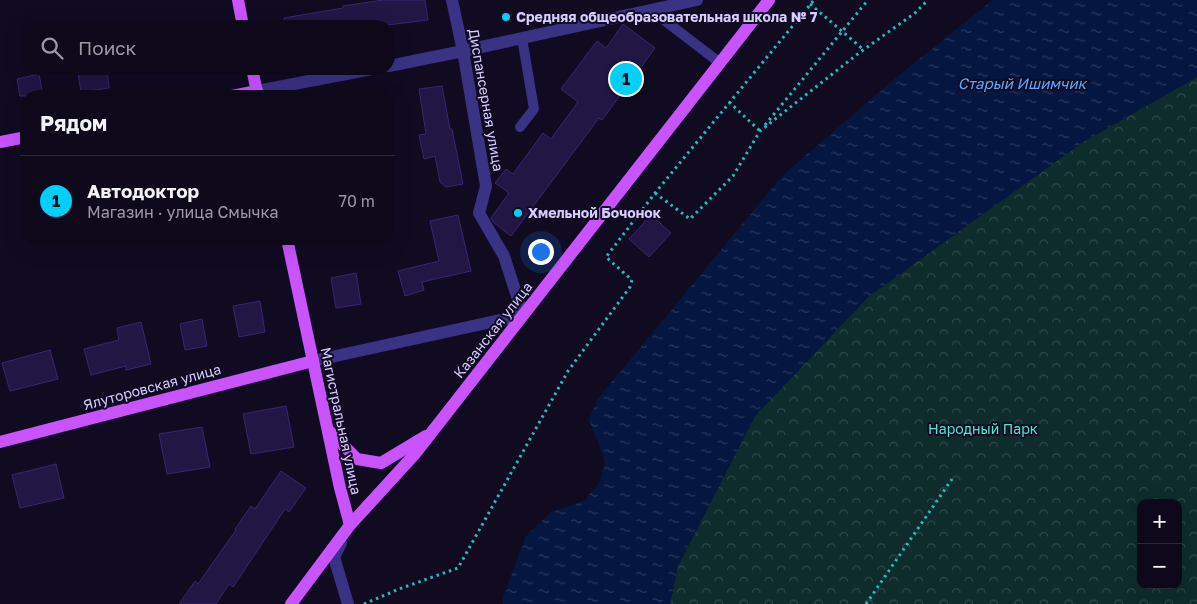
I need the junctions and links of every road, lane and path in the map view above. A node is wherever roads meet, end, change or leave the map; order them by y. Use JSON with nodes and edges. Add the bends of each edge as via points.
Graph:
{"nodes":[{"id":1,"x":238,"y":0,"type":"edge"},
{"id":2,"x":452,"y":0,"type":"edge"},
{"id":3,"x":697,"y":0,"type":"edge"},
{"id":4,"x":769,"y":0,"type":"edge"},
{"id":5,"x":814,"y":0,"type":"edge"},
{"id":6,"x":868,"y":0,"type":"edge"},
{"id":7,"x":928,"y":0,"type":"edge"},
{"id":8,"x":810,"y":4,"type":"junction"},
{"id":9,"x":651,"y":10,"type":"junction"},
{"id":10,"x":242,"y":20,"type":"edge"},
{"id":11,"x":842,"y":32,"type":"junction"},
{"id":12,"x":522,"y":38,"type":"junction"},
{"id":13,"x":864,"y":50,"type":"junction"},
{"id":14,"x":463,"y":51,"type":"junction"},
{"id":15,"x":720,"y":63,"type":"junction"},
{"id":16,"x":395,"y":65,"type":"edge"},
{"id":17,"x":253,"y":75,"type":"edge"},
{"id":18,"x":344,"y":75,"type":"edge"},
{"id":19,"x":256,"y":90,"type":"edge"},
{"id":20,"x":275,"y":90,"type":"edge"},
{"id":21,"x":729,"y":102,"type":"junction"},
{"id":22,"x":520,"y":127,"type":"dead end"},
{"id":23,"x":760,"y":131,"type":"junction"},
{"id":24,"x":20,"y":138,"type":"edge"},
{"id":25,"x":0,"y":142,"type":"edge"},
{"id":26,"x":655,"y":193,"type":"junction"},
{"id":27,"x":288,"y":245,"type":"edge"},
{"id":28,"x":523,"y":315,"type":"junction"},
{"id":29,"x":312,"y":361,"type":"junction"},
{"id":30,"x":328,"y":430,"type":"junction"},
{"id":31,"x":432,"y":432,"type":"junction"},
{"id":32,"x":0,"y":442,"type":"edge"},
{"id":33,"x":952,"y":479,"type":"dead end"},
{"id":34,"x":350,"y":525,"type":"junction"},
{"id":35,"x":291,"y":604,"type":"edge"},
{"id":36,"x":348,"y":604,"type":"edge"},
{"id":37,"x":364,"y":604,"type":"edge"},
{"id":38,"x":866,"y":604,"type":"edge"}],
"edges":[{"from":1,"to":10,"type":"main road"},
{"from":2,"to":14,"type":"street","name":"Диспансерная улица"},
{"from":3,"to":9,"type":"street"},
{"from":4,"to":15,"type":"main road","name":"Казанская улица"},
{"from":5,"to":8,"type":"path"},
{"from":6,"to":11,"type":"path"},
{"from":7,"to":13,"type":"path"},
{"from":8,"to":11,"type":"path"},
{"from":8,"to":21,"type":"path"},
{"from":9,"to":12,"type":"street"},
{"from":9,"to":15,"type":"lane"},
{"from":11,"to":13,"type":"path"},
{"from":11,"to":23,"type":"path"},
{"from":12,"to":14,"type":"street"},
{"from":12,"to":22,"type":"lane","via":[[534,109]]},
{"from":13,"to":23,"type":"path"},
{"from":14,"to":16,"type":"street"},
{"from":14,"to":28,"type":"street","name":"Диспансерная улица","via":[[486,186],[479,213],[504,256]]},
{"from":15,"to":28,"type":"main road","name":"Казанская улица"},
{"from":17,"to":19,"type":"main road"},
{"from":18,"to":20,"type":"street"},
{"from":21,"to":23,"type":"path"},
{"from":21,"to":26,"type":"path"},
{"from":23,"to":26,"type":"path","via":[[733,176],[690,219]]},
{"from":24,"to":25,"type":"main road"},
{"from":26,"to":37,"type":"path","via":[[606,257],[632,280],[630,287],[568,371],[458,568]]},
{"from":27,"to":29,"type":"main road","name":"Магистральная улица"},
{"from":28,"to":29,"type":"street"},
{"from":28,"to":31,"type":"main road","name":"Казанская улица"},
{"from":29,"to":30,"type":"main road","name":"Магистральная улица"},
{"from":29,"to":32,"type":"main road","name":"Ялуторовская улица"},
{"from":30,"to":31,"type":"main road","via":[[357,459],[381,463]]},
{"from":30,"to":34,"type":"main road","name":"Магистральная улица"},
{"from":31,"to":34,"type":"main road","name":"Казанская улица"},
{"from":33,"to":38,"type":"path"},
{"from":34,"to":35,"type":"main road","name":"Казанская улица"},
{"from":34,"to":36,"type":"street","via":[[334,557]]}]}
